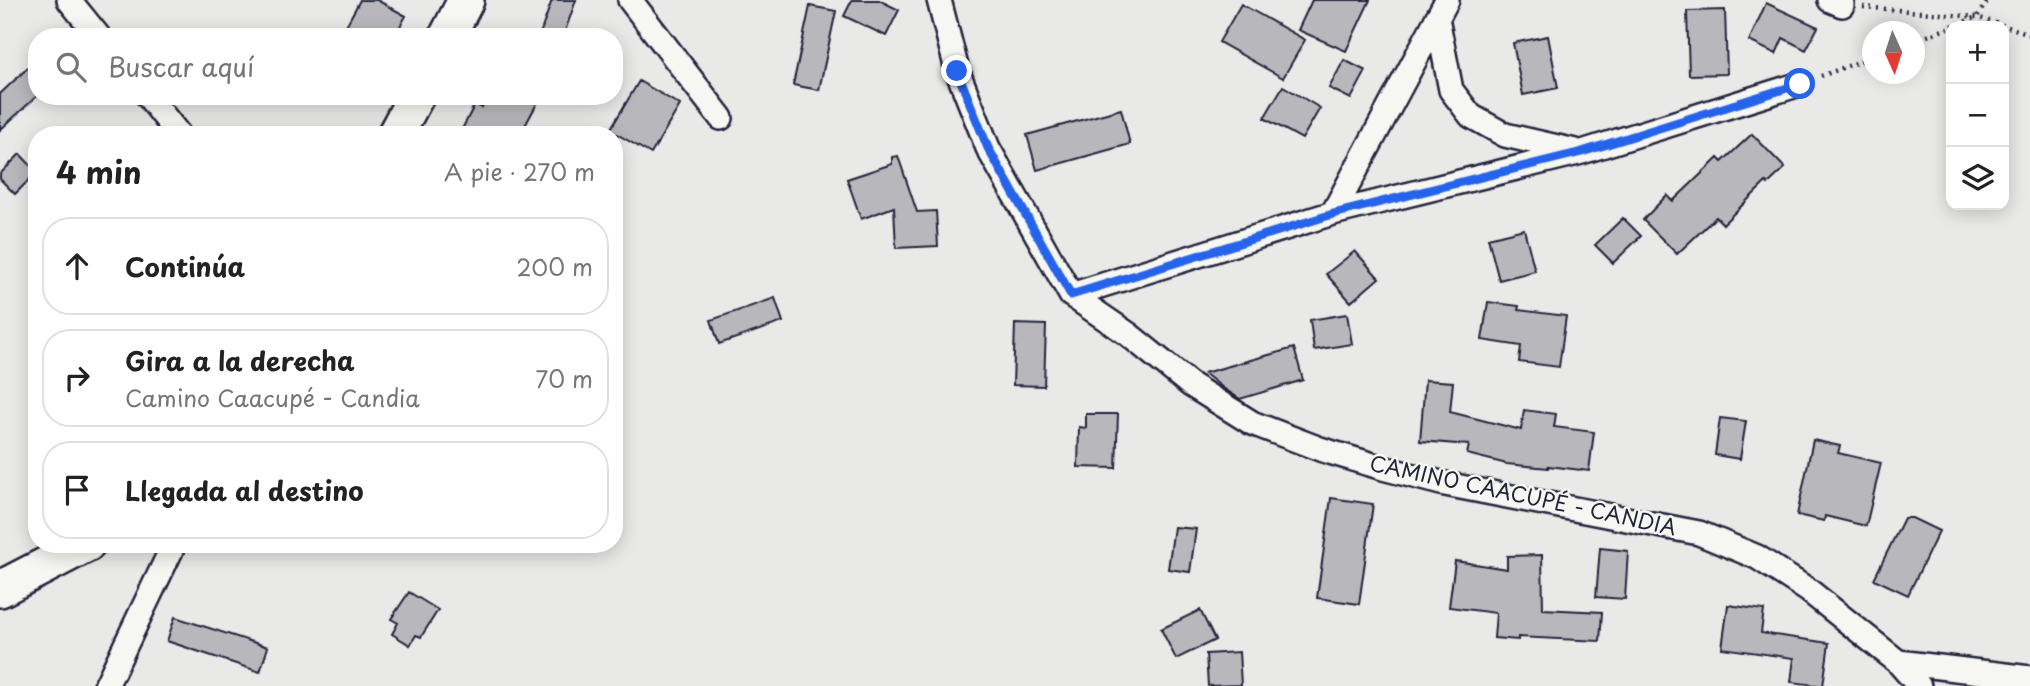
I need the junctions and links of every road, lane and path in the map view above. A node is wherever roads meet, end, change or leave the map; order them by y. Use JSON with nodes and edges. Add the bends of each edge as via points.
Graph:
{"nodes":[{"id":1,"x":69,"y":0,"type":"edge"},
{"id":2,"x":466,"y":0,"type":"edge"},
{"id":3,"x":630,"y":0,"type":"edge"},
{"id":4,"x":939,"y":0,"type":"edge"},
{"id":5,"x":1988,"y":0,"type":"edge"},
{"id":6,"x":1836,"y":3,"type":"edge"},
{"id":7,"x":1442,"y":9,"type":"edge"},
{"id":8,"x":1978,"y":17,"type":"junction"},
{"id":9,"x":1966,"y":21,"type":"edge"},
{"id":10,"x":92,"y":28,"type":"edge"},
{"id":11,"x":452,"y":28,"type":"edge"},
{"id":12,"x":1946,"y":28,"type":"edge"},
{"id":13,"x":2030,"y":34,"type":"edge"},
{"id":14,"x":1925,"y":37,"type":"edge"},
{"id":15,"x":1862,"y":61,"type":"edge"},
{"id":16,"x":1800,"y":84,"type":"joint"},
{"id":17,"x":155,"y":105,"type":"edge"},
{"id":18,"x":411,"y":105,"type":"edge"},
{"id":19,"x":721,"y":118,"type":"dead end"},
{"id":20,"x":172,"y":126,"type":"edge"},
{"id":21,"x":400,"y":126,"type":"edge"},
{"id":22,"x":1582,"y":152,"type":"junction"},
{"id":23,"x":1333,"y":214,"type":"junction"},
{"id":24,"x":1071,"y":295,"type":"junction"},
{"id":25,"x":70,"y":553,"type":"edge"},
{"id":26,"x":169,"y":553,"type":"edge"},
{"id":27,"x":0,"y":589,"type":"edge"},
{"id":28,"x":1898,"y":662,"type":"junction"},
{"id":29,"x":2030,"y":678,"type":"edge"},
{"id":30,"x":106,"y":686,"type":"edge"},
{"id":31,"x":1919,"y":686,"type":"edge"}],
"edges":[{"from":1,"to":10,"type":"street"},
{"from":2,"to":11,"type":"main road"},
{"from":3,"to":19,"type":"street"},
{"from":4,"to":24,"type":"street","name":"CAMINO CAACUPÉ - CANDIA","via":[[957,71],[988,148]]},
{"from":5,"to":8,"type":"path"},
{"from":6,"to":8,"type":"path"},
{"from":7,"to":22,"type":"street","via":[[1451,90],[1471,116],[1505,135]]},
{"from":7,"to":23,"type":"street"},
{"from":8,"to":9,"type":"path"},
{"from":8,"to":13,"type":"path"},
{"from":12,"to":14,"type":"path"},
{"from":15,"to":16,"type":"path"},
{"from":16,"to":22,"type":"street"},
{"from":17,"to":20,"type":"street"},
{"from":18,"to":21,"type":"main road"},
{"from":22,"to":23,"type":"street"},
{"from":23,"to":24,"type":"street"},
{"from":24,"to":28,"type":"street","name":"CAMINO CAACUPÉ - CANDIA","via":[[1191,385],[1252,423],[1320,449],[1445,484],[1699,533],[1757,557],[1808,590]]},
{"from":25,"to":27,"type":"main road"},
{"from":26,"to":30,"type":"street"},
{"from":28,"to":29,"type":"street"},
{"from":28,"to":31,"type":"street","name":"CAMINO CAACUPÉ - CANDIA"}]}
